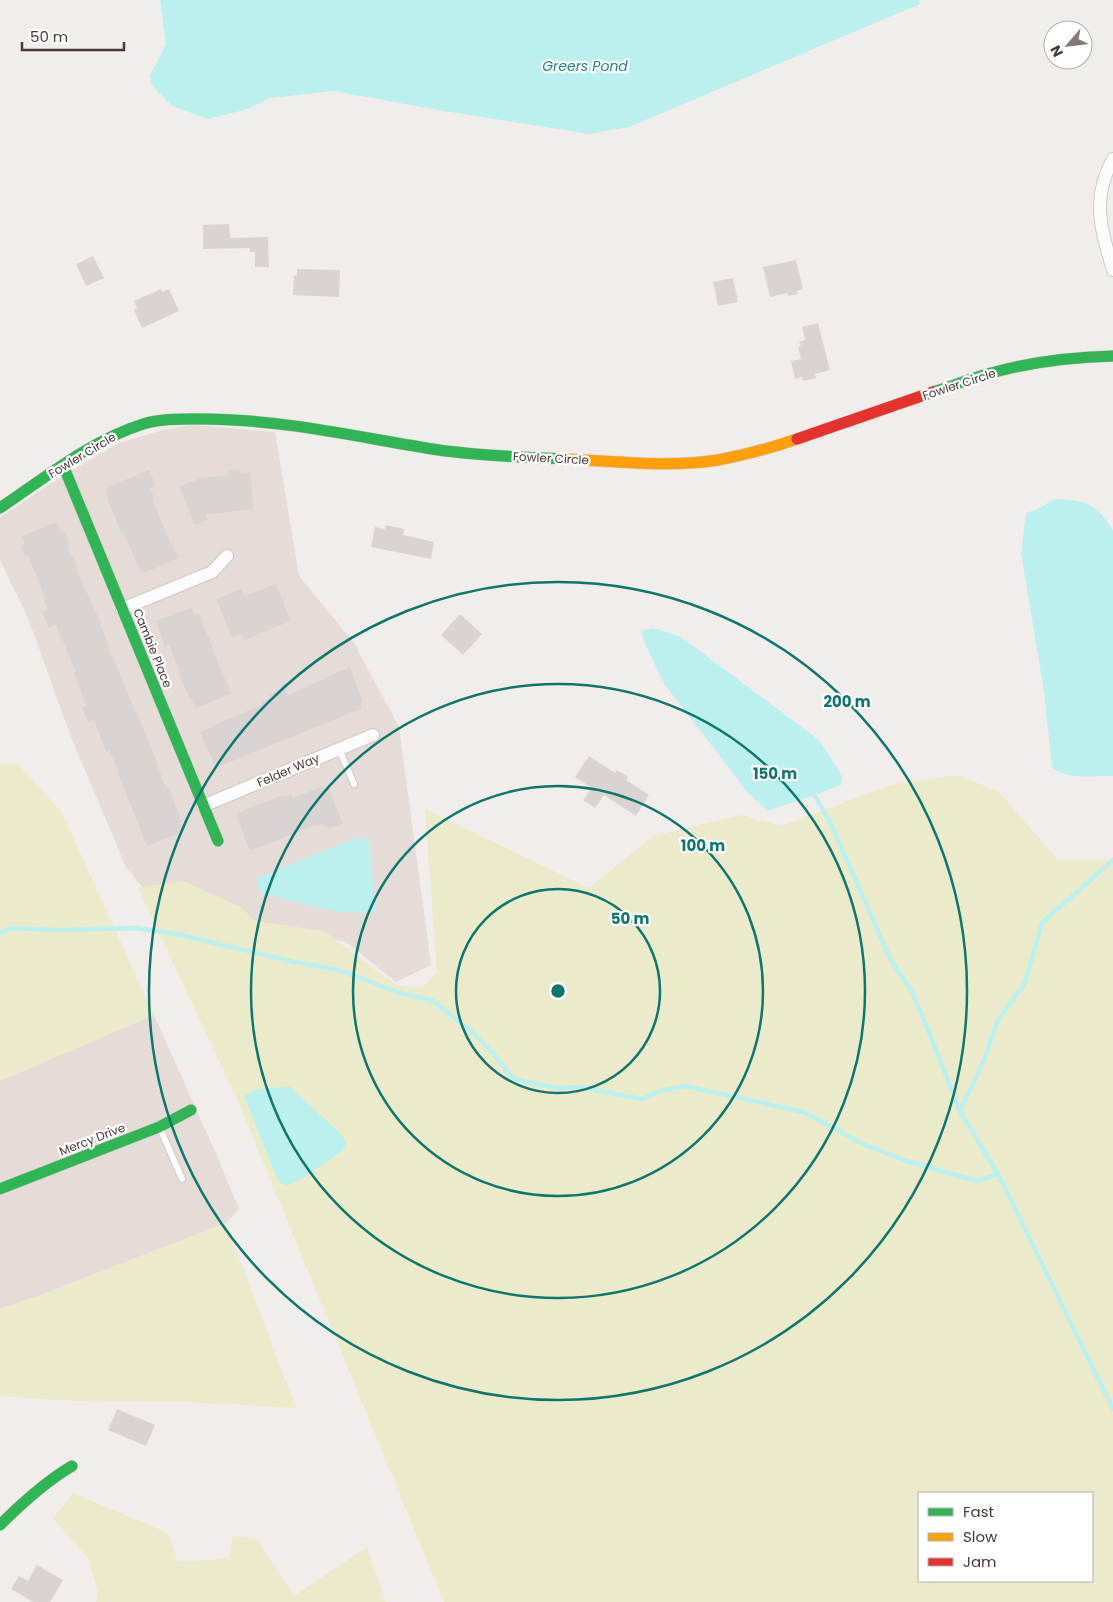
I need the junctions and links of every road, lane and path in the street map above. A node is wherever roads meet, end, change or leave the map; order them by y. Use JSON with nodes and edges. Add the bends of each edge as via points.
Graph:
{"nodes":[{"id":1,"x":1113,"y":159,"type":"edge"},
{"id":2,"x":1113,"y":270,"type":"edge"},
{"id":3,"x":1113,"y":356,"type":"edge"},
{"id":4,"x":63,"y":465,"type":"junction"},
{"id":5,"x":0,"y":508,"type":"edge"},
{"id":6,"x":227,"y":556,"type":"dead end"},
{"id":7,"x":122,"y":609,"type":"junction"},
{"id":8,"x":373,"y":735,"type":"dead end"},
{"id":9,"x":339,"y":749,"type":"junction"},
{"id":10,"x":354,"y":784,"type":"dead end"},
{"id":11,"x":203,"y":806,"type":"junction"},
{"id":12,"x":218,"y":841,"type":"dead end"},
{"id":13,"x":191,"y":1110,"type":"dead end"},
{"id":14,"x":159,"y":1127,"type":"junction"},
{"id":15,"x":182,"y":1179,"type":"dead end"},
{"id":16,"x":0,"y":1189,"type":"edge"},
{"id":17,"x":72,"y":1466,"type":"dead end"},
{"id":18,"x":0,"y":1526,"type":"edge"}],
"edges":[{"from":1,"to":2,"type":"street","via":[[1103,180],[1099,216]]},
{"from":3,"to":4,"type":"street","name":"Fowler Circle","via":[[1025,363],[878,410],[797,440],[717,460],[675,463],[521,457],[419,447],[286,425],[187,418],[144,424],[123,431]]},
{"from":4,"to":5,"type":"street","name":"Fowler Circle"},
{"from":4,"to":7,"type":"street","name":"Cambie Place"},
{"from":6,"to":7,"type":"street","via":[[212,572]]},
{"from":7,"to":11,"type":"street","name":"Cambie Place"},
{"from":8,"to":9,"type":"street","name":"Felder Way"},
{"from":9,"to":10,"type":"lane"},
{"from":9,"to":11,"type":"street","name":"Felder Way"},
{"from":11,"to":12,"type":"street","name":"Cambie Place"},
{"from":13,"to":14,"type":"street","name":"Mercy Drive"},
{"from":14,"to":15,"type":"lane"},
{"from":14,"to":16,"type":"street","name":"Mercy Drive"},
{"from":17,"to":18,"type":"street","via":[[28,1497]]}]}
